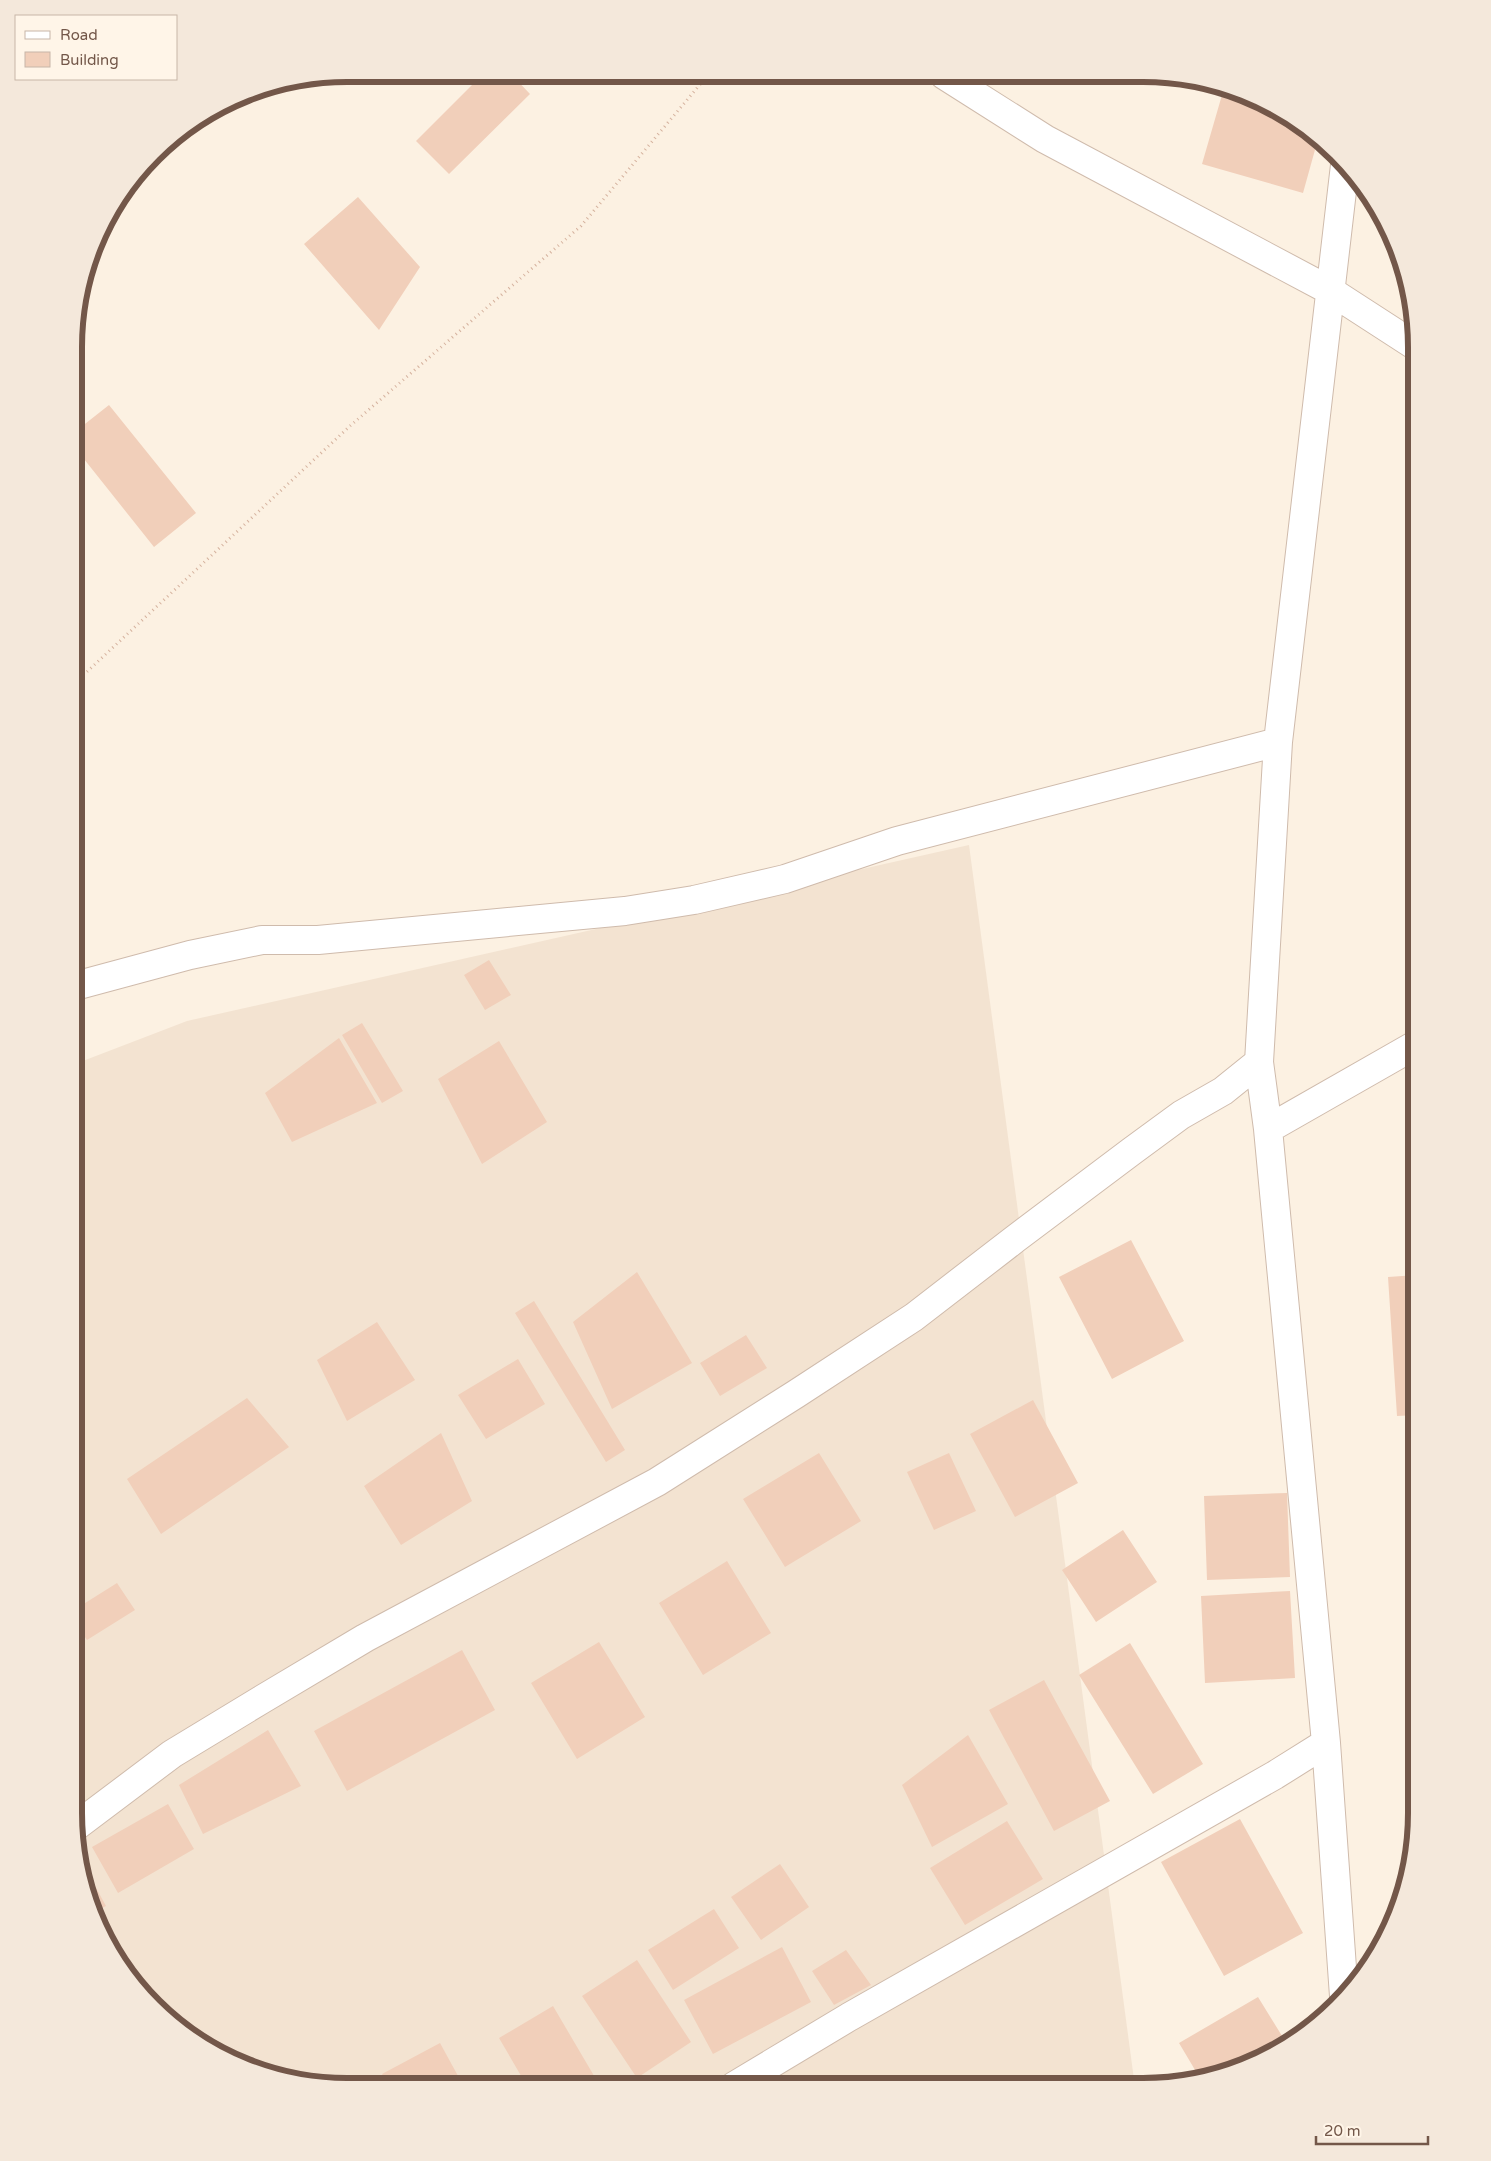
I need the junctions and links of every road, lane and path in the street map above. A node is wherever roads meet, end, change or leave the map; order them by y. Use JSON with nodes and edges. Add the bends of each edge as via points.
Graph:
{"nodes":[{"id":1,"x":702,"y":82,"type":"edge"},
{"id":2,"x":954,"y":82,"type":"edge"},
{"id":3,"x":1343,"y":173,"type":"edge"},
{"id":4,"x":1329,"y":290,"type":"junction"},
{"id":5,"x":1408,"y":341,"type":"edge"},
{"id":6,"x":82,"y":676,"type":"edge"},
{"id":7,"x":1278,"y":742,"type":"junction"},
{"id":8,"x":82,"y":984,"type":"edge"},
{"id":9,"x":1408,"y":1049,"type":"edge"},
{"id":10,"x":1259,"y":1062,"type":"junction"},
{"id":11,"x":1268,"y":1129,"type":"junction"},
{"id":12,"x":1326,"y":1743,"type":"junction"},
{"id":13,"x":82,"y":1821,"type":"edge"},
{"id":14,"x":1343,"y":1988,"type":"edge"},
{"id":15,"x":747,"y":2078,"type":"edge"}],
"edges":[{"from":1,"to":6,"type":"path","via":[[581,226],[350,426]]},
{"from":2,"to":4,"type":"street","via":[[1045,139]]},
{"from":3,"to":4,"type":"street"},
{"from":4,"to":5,"type":"street"},
{"from":4,"to":7,"type":"street"},
{"from":7,"to":8,"type":"street","via":[[897,841],[785,879],[694,900],[625,911],[318,940],[262,940],[190,955]]},
{"from":7,"to":10,"type":"street"},
{"from":9,"to":11,"type":"street"},
{"from":10,"to":11,"type":"street"},
{"from":10,"to":13,"type":"street","via":[[1223,1091],[1139,1146],[914,1317],[804,1389],[657,1482],[365,1638],[253,1705],[172,1754]]},
{"from":11,"to":12,"type":"street"},
{"from":12,"to":14,"type":"street"},
{"from":12,"to":15,"type":"street","via":[[1276,1775]]}]}
